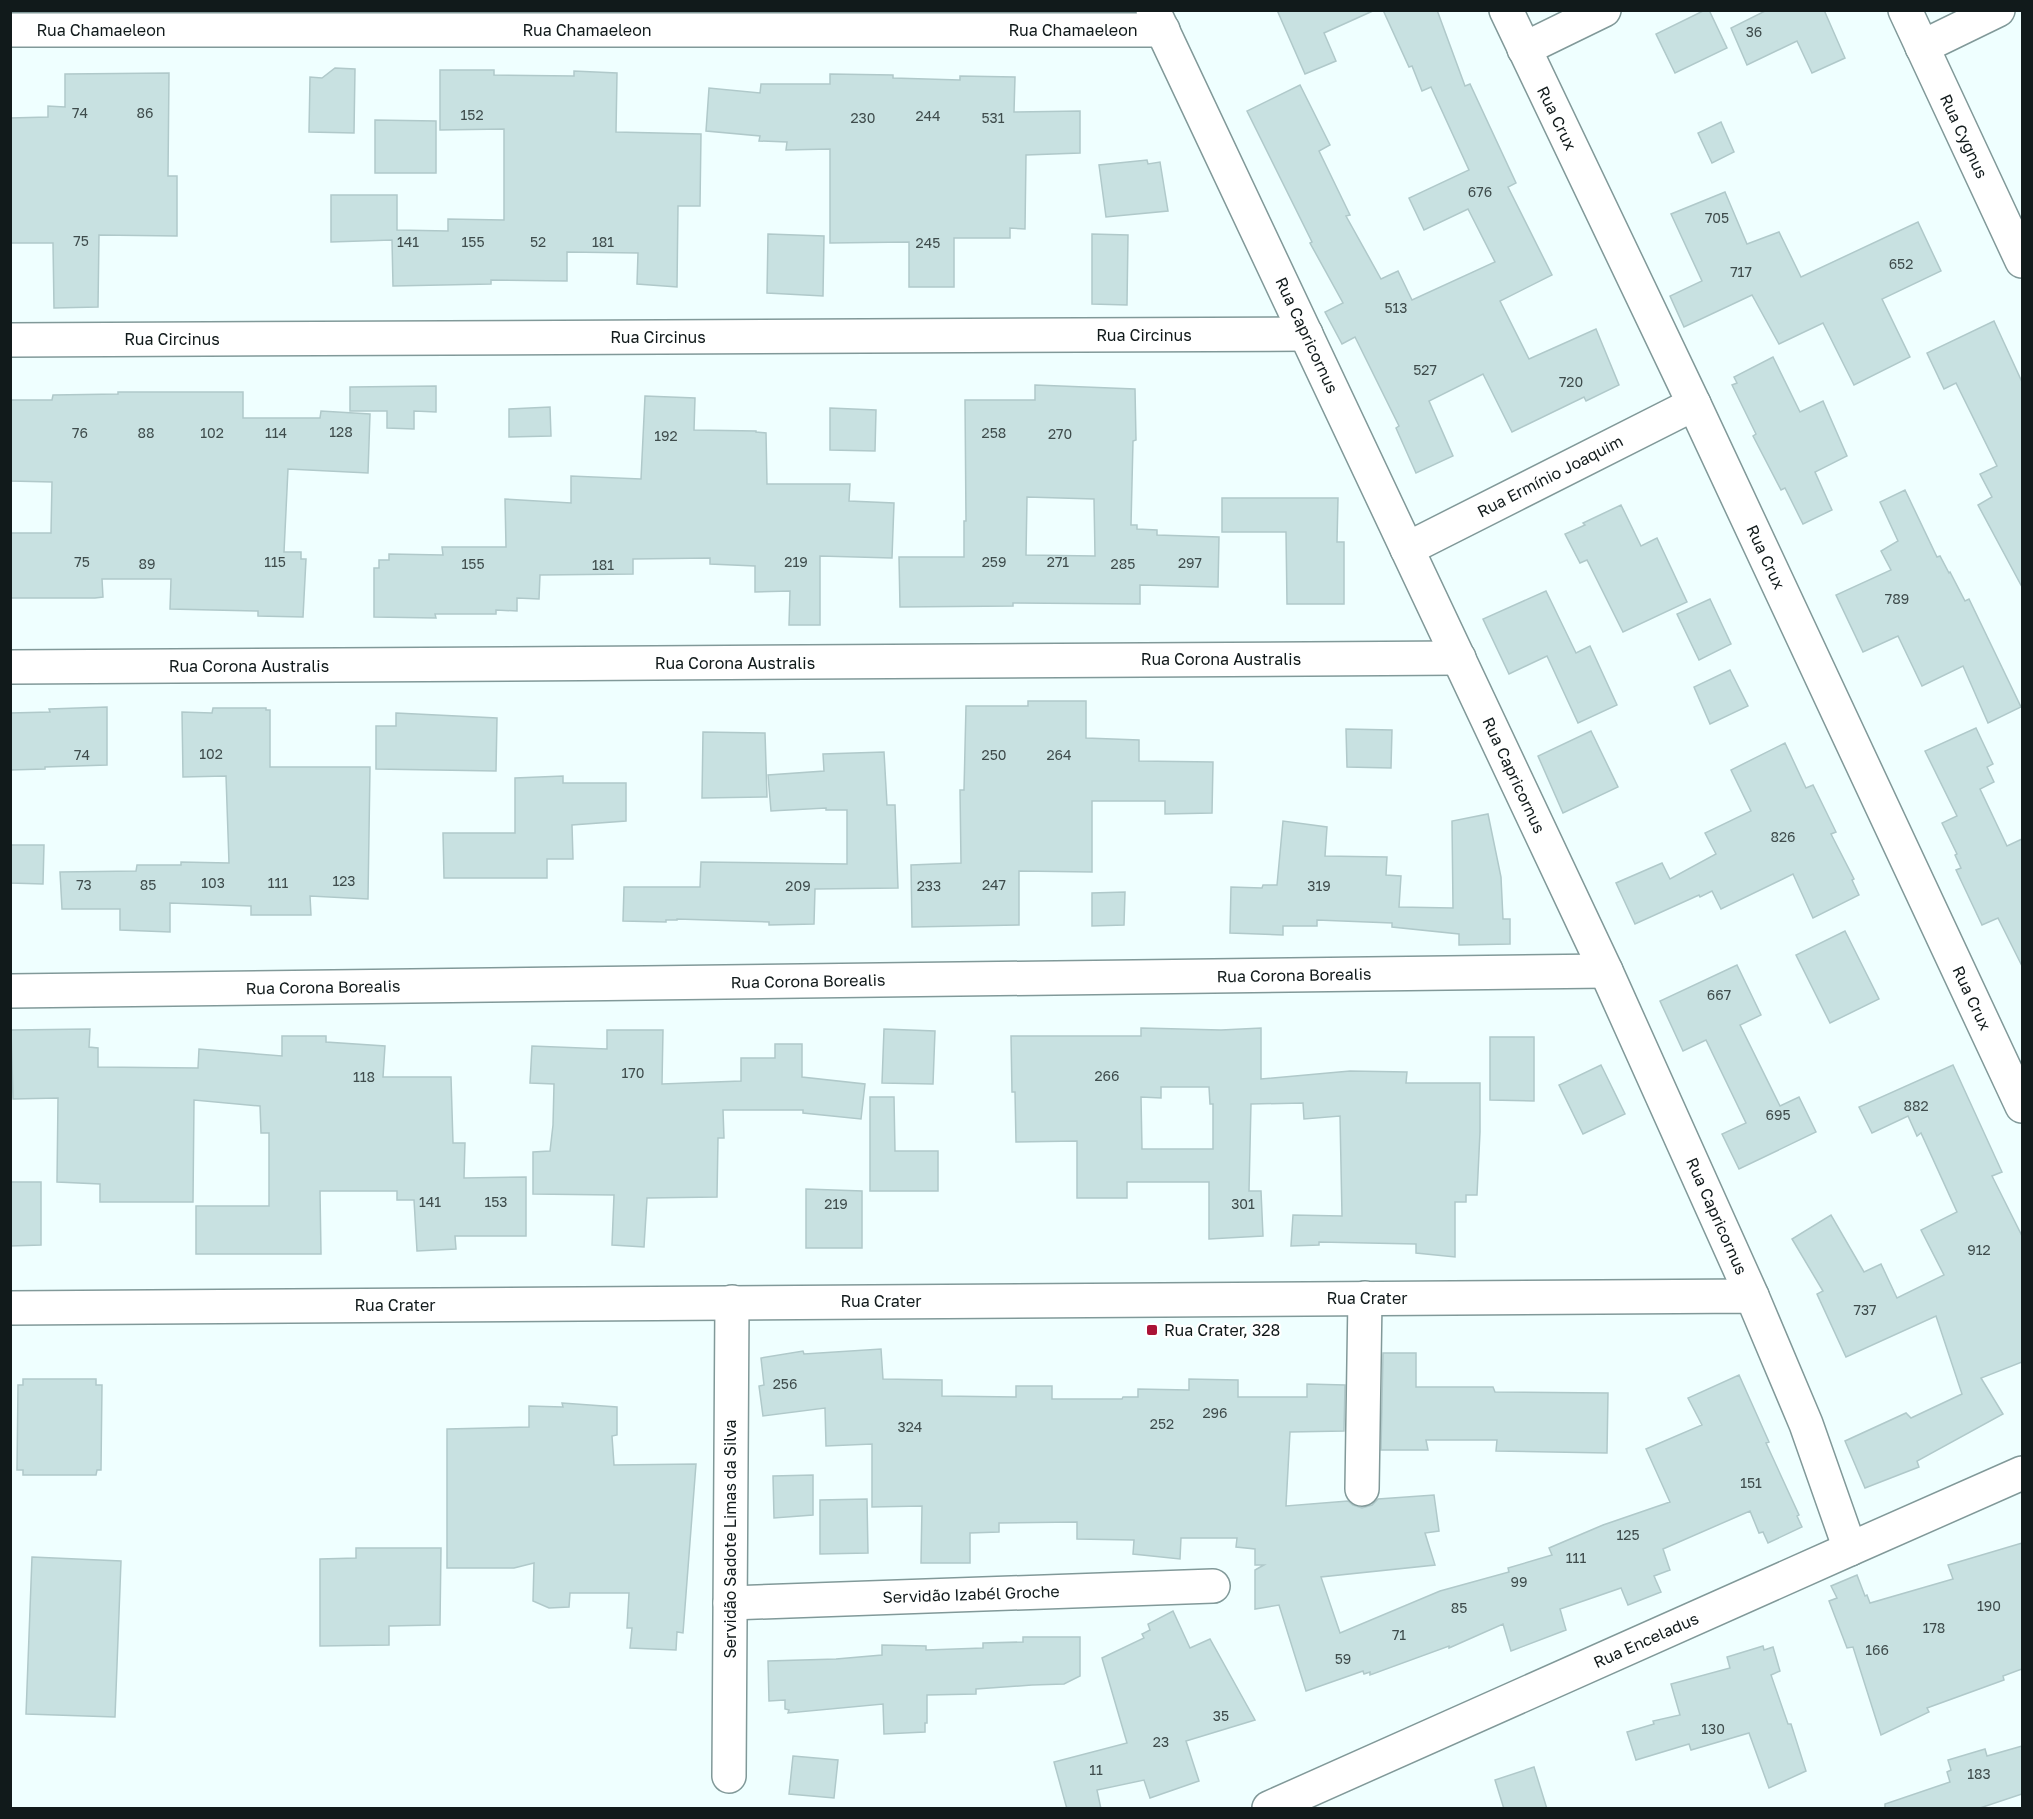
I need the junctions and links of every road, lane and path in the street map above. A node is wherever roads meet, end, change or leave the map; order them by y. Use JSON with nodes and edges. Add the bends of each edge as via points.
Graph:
{"nodes":[{"id":1,"x":1506,"y":10,"type":"edge"},
{"id":2,"x":1604,"y":10,"type":"edge"},
{"id":3,"x":1905,"y":10,"type":"edge"},
{"id":4,"x":1998,"y":10,"type":"edge"},
{"id":5,"x":1158,"y":20,"type":"edge"},
{"id":6,"x":10,"y":30,"type":"edge"},
{"id":7,"x":1922,"y":47,"type":"junction"},
{"id":8,"x":1524,"y":49,"type":"junction"},
{"id":9,"x":2022,"y":261,"type":"edge"},
{"id":10,"x":1306,"y":334,"type":"junction"},
{"id":11,"x":10,"y":340,"type":"edge"},
{"id":12,"x":1694,"y":404,"type":"junction"},
{"id":13,"x":1407,"y":549,"type":"junction"},
{"id":14,"x":1459,"y":658,"type":"junction"},
{"id":15,"x":10,"y":667,"type":"edge"},
{"id":16,"x":1606,"y":971,"type":"junction"},
{"id":17,"x":10,"y":991,"type":"edge"},
{"id":18,"x":2022,"y":1106,"type":"edge"},
{"id":19,"x":1752,"y":1296,"type":"junction"},
{"id":20,"x":1365,"y":1298,"type":"junction"},
{"id":21,"x":732,"y":1302,"type":"junction"},
{"id":22,"x":10,"y":1308,"type":"edge"},
{"id":23,"x":2022,"y":1473,"type":"edge"},
{"id":24,"x":1362,"y":1489,"type":"dead end"},
{"id":25,"x":1850,"y":1549,"type":"junction"},
{"id":26,"x":1213,"y":1586,"type":"dead end"},
{"id":27,"x":730,"y":1603,"type":"junction"},
{"id":28,"x":729,"y":1776,"type":"dead end"},
{"id":29,"x":1269,"y":1809,"type":"edge"}],
"edges":[{"from":1,"to":8,"type":"street","name":"Rua Crux"},
{"from":2,"to":8,"type":"street"},
{"from":3,"to":7,"type":"street","name":"Rua Cygnus"},
{"from":4,"to":7,"type":"street"},
{"from":5,"to":6,"type":"street","name":"Rua Chamaeleon"},
{"from":5,"to":10,"type":"street","name":"Rua Capricornus"},
{"from":7,"to":9,"type":"street","name":"Rua Cygnus"},
{"from":8,"to":12,"type":"street","name":"Rua Crux"},
{"from":10,"to":11,"type":"street","name":"Rua Circinus"},
{"from":10,"to":13,"type":"street","name":"Rua Capricornus"},
{"from":12,"to":13,"type":"street","name":"Rua Ermínio Joaquim"},
{"from":12,"to":18,"type":"street","name":"Rua Crux"},
{"from":13,"to":14,"type":"street","name":"Rua Capricornus"},
{"from":14,"to":15,"type":"street","name":"Rua Corona Australis"},
{"from":14,"to":16,"type":"street","name":"Rua Capricornus"},
{"from":16,"to":17,"type":"street","name":"Rua Corona Borealis"},
{"from":16,"to":19,"type":"street","name":"Rua Capricornus"},
{"from":19,"to":20,"type":"street","name":"Rua Crater"},
{"from":19,"to":25,"type":"street","name":"Rua Capricornus","via":[[1806,1424]]},
{"from":20,"to":21,"type":"street","name":"Rua Crater"},
{"from":20,"to":24,"type":"street"},
{"from":21,"to":22,"type":"street","name":"Rua Crater"},
{"from":21,"to":27,"type":"street","name":"Servidão Sadote Limas da Silva"},
{"from":23,"to":25,"type":"street","name":"Rua Enceladus"},
{"from":25,"to":29,"type":"street","name":"Rua Enceladus"},
{"from":26,"to":27,"type":"street","name":"Servidão Izabél Groche"},
{"from":27,"to":28,"type":"street","name":"Servidão Sadote Limas da Silva"}]}
